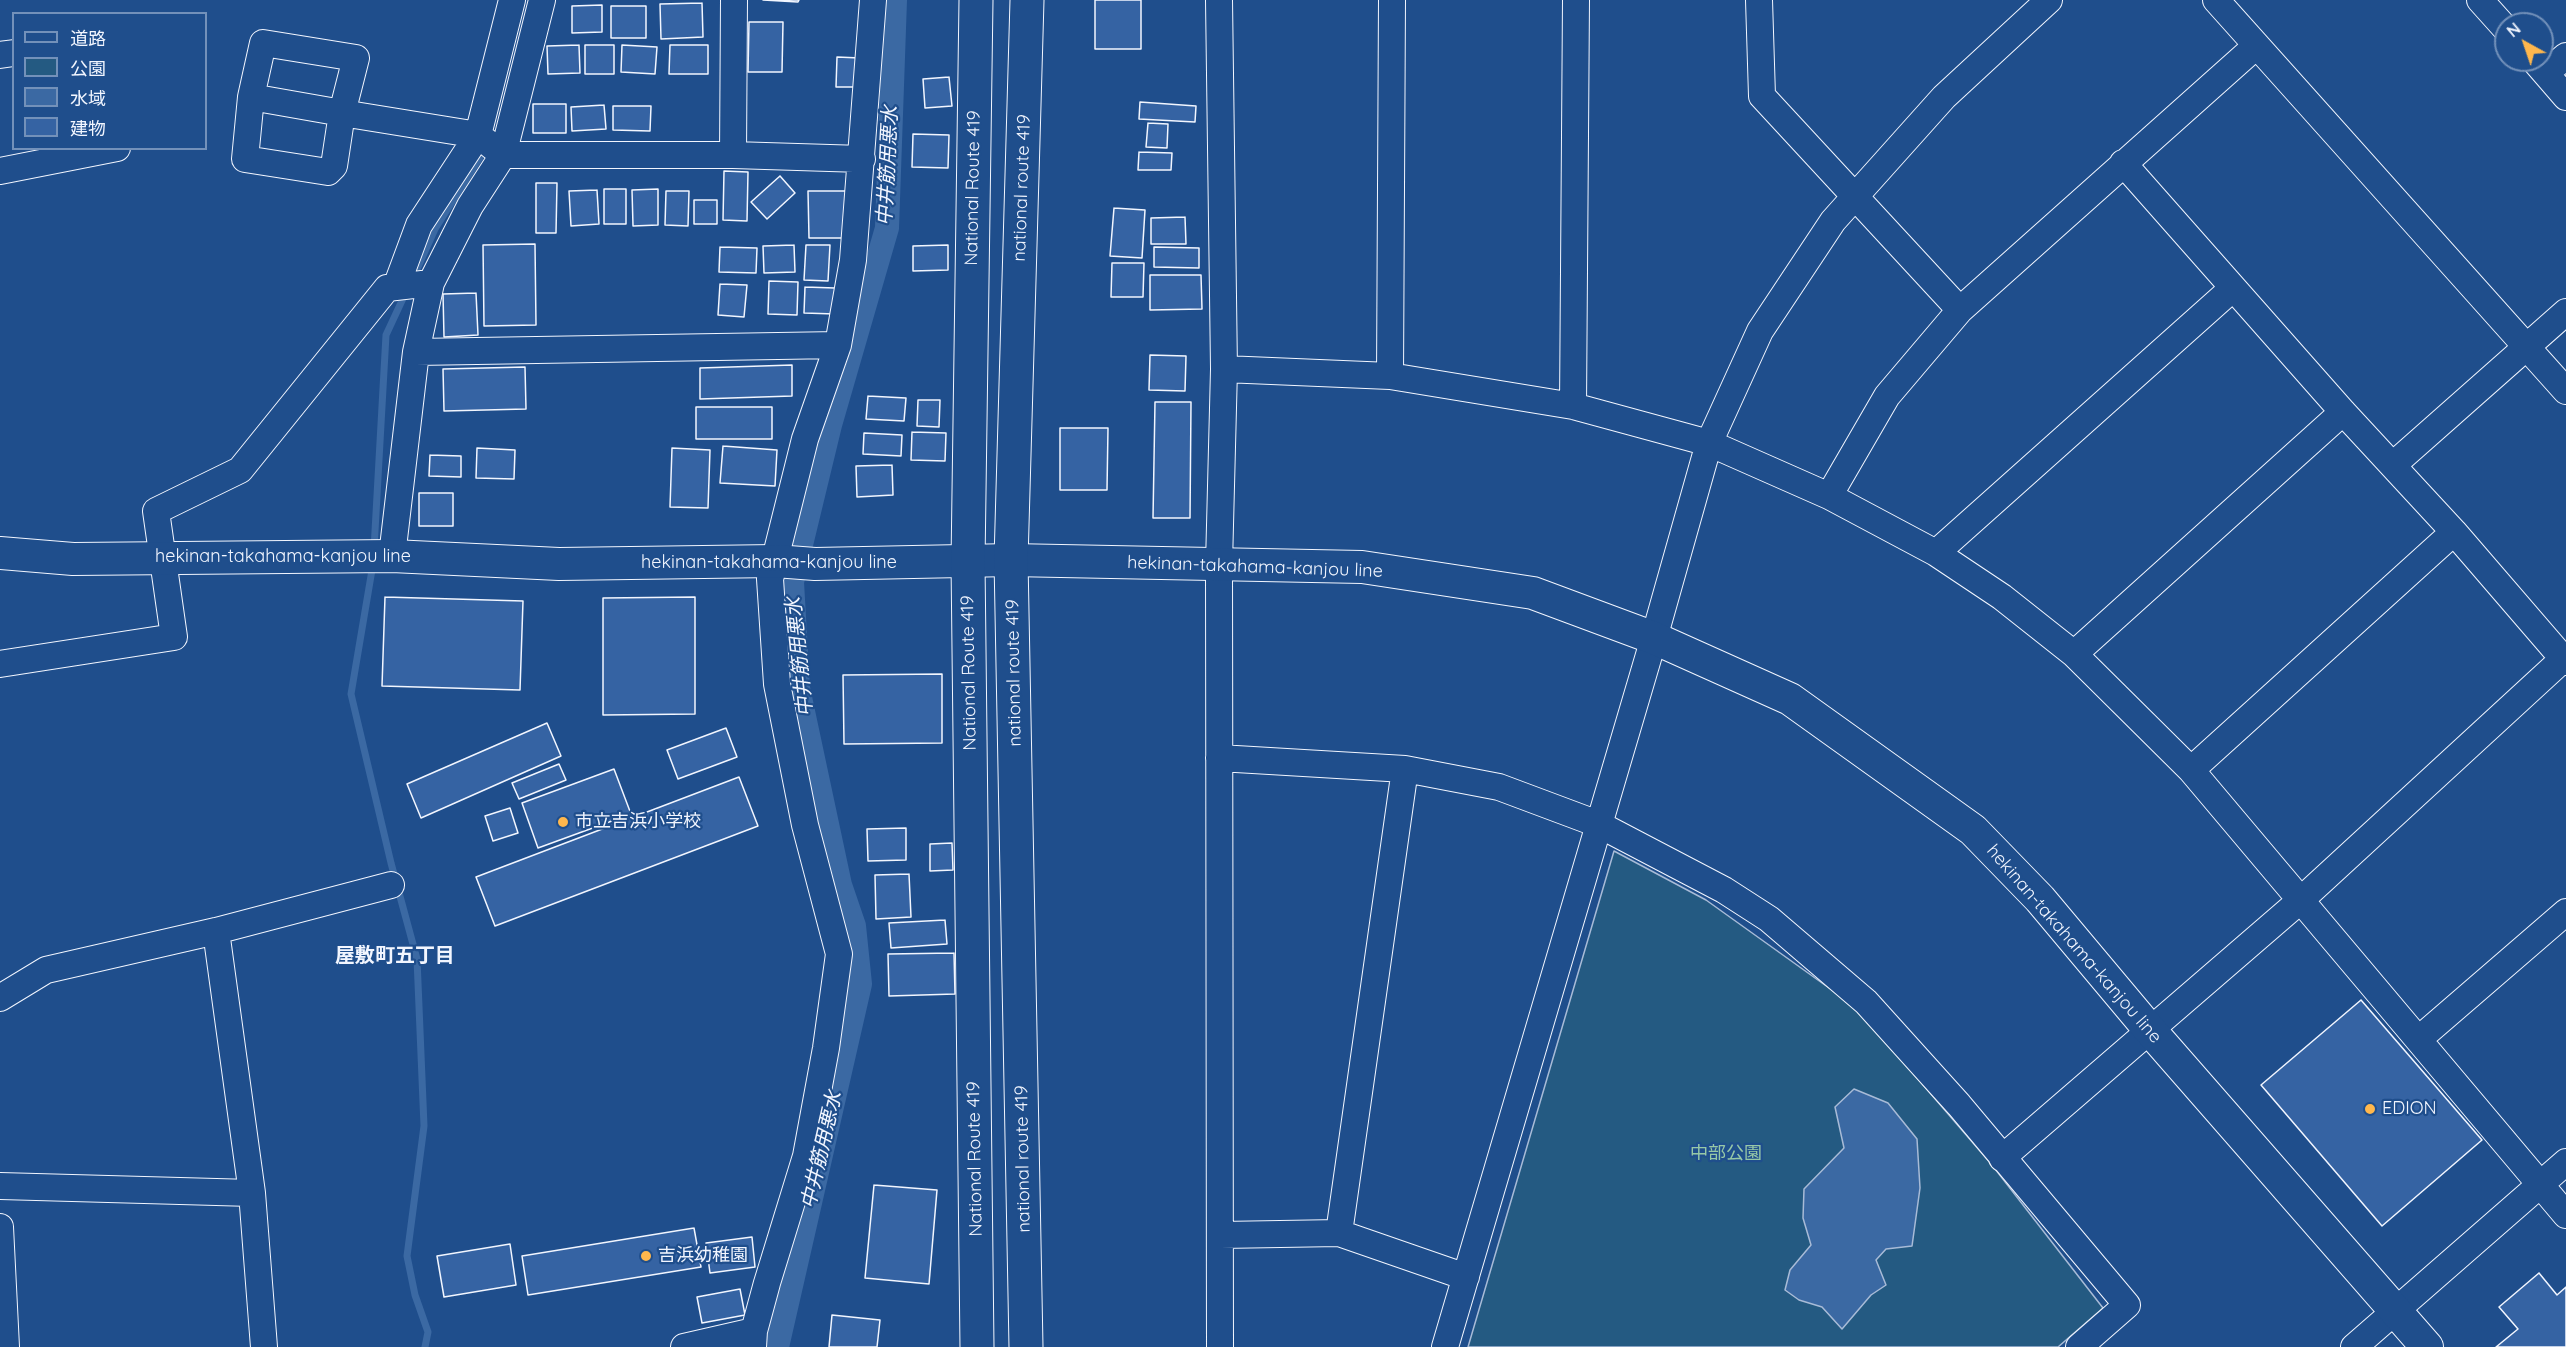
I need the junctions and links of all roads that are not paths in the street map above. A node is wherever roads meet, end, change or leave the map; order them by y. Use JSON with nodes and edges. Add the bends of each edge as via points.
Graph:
{"nodes":[{"id":1,"x":512,"y":0,"type":"edge"},
{"id":2,"x":542,"y":0,"type":"edge"},
{"id":3,"x":734,"y":0,"type":"edge"},
{"id":4,"x":873,"y":0,"type":"edge"},
{"id":5,"x":976,"y":0,"type":"edge"},
{"id":6,"x":1027,"y":0,"type":"edge"},
{"id":7,"x":1219,"y":0,"type":"edge"},
{"id":8,"x":1392,"y":0,"type":"edge"},
{"id":9,"x":1576,"y":0,"type":"edge"},
{"id":10,"x":1759,"y":0,"type":"edge"},
{"id":11,"x":2049,"y":0,"type":"edge"},
{"id":12,"x":2216,"y":0,"type":"edge"},
{"id":13,"x":2480,"y":0,"type":"edge"},
{"id":14,"x":2494,"y":16,"type":"edge"},
{"id":15,"x":2256,"y":46,"type":"junction"},
{"id":16,"x":2544,"y":72,"type":"edge"},
{"id":17,"x":251,"y":97,"type":"junction"},
{"id":18,"x":2566,"y":97,"type":"edge"},
{"id":19,"x":342,"y":113,"type":"junction"},
{"id":20,"x":478,"y":136,"type":"junction"},
{"id":21,"x":107,"y":150,"type":"edge"},
{"id":22,"x":502,"y":154,"type":"junction"},
{"id":23,"x":733,"y":154,"type":"junction"},
{"id":24,"x":862,"y":159,"type":"junction"},
{"id":25,"x":2123,"y":163,"type":"junction"},
{"id":26,"x":0,"y":171,"type":"edge"},
{"id":27,"x":1853,"y":197,"type":"junction"},
{"id":28,"x":428,"y":283,"type":"junction"},
{"id":29,"x":397,"y":287,"type":"junction"},
{"id":30,"x":2233,"y":288,"type":"junction"},
{"id":31,"x":1960,"y":310,"type":"junction"},
{"id":32,"x":2566,"y":312,"type":"edge"},
{"id":33,"x":838,"y":345,"type":"junction"},
{"id":34,"x":2526,"y":346,"type":"junction"},
{"id":35,"x":416,"y":352,"type":"junction"},
{"id":36,"x":1224,"y":369,"type":"junction"},
{"id":37,"x":1390,"y":376,"type":"junction"},
{"id":38,"x":2566,"y":391,"type":"edge"},
{"id":39,"x":1573,"y":406,"type":"junction"},
{"id":40,"x":2343,"y":412,"type":"junction"},
{"id":41,"x":1709,"y":442,"type":"junction"},
{"id":42,"x":2393,"y":465,"type":"junction"},
{"id":43,"x":1829,"y":496,"type":"junction"},
{"id":44,"x":2454,"y":532,"type":"junction"},
{"id":45,"x":0,"y":553,"type":"edge"},
{"id":46,"x":1936,"y":553,"type":"junction"},
{"id":47,"x":390,"y":556,"type":"junction"},
{"id":48,"x":163,"y":557,"type":"junction"},
{"id":49,"x":1011,"y":560,"type":"junction"},
{"id":50,"x":775,"y":561,"type":"junction"},
{"id":51,"x":968,"y":562,"type":"junction"},
{"id":52,"x":1219,"y":564,"type":"junction"},
{"id":53,"x":1654,"y":638,"type":"junction"},
{"id":54,"x":2073,"y":654,"type":"junction"},
{"id":55,"x":2565,"y":661,"type":"edge"},
{"id":56,"x":0,"y":664,"type":"edge"},
{"id":57,"x":1219,"y":758,"type":"junction"},
{"id":58,"x":1405,"y":769,"type":"junction"},
{"id":59,"x":2191,"y":770,"type":"junction"},
{"id":60,"x":1599,"y":824,"type":"junction"},
{"id":61,"x":391,"y":885,"type":"dead end"},
{"id":62,"x":2302,"y":899,"type":"junction"},
{"id":63,"x":2566,"y":912,"type":"edge"},
{"id":64,"x":216,"y":931,"type":"junction"},
{"id":65,"x":0,"y":998,"type":"edge"},
{"id":66,"x":2149,"y":1029,"type":"junction"},
{"id":67,"x":2419,"y":1039,"type":"junction"},
{"id":68,"x":2002,"y":1158,"type":"junction"},
{"id":69,"x":2566,"y":1162,"type":"edge"},
{"id":70,"x":2540,"y":1185,"type":"junction"},
{"id":71,"x":0,"y":1186,"type":"edge"},
{"id":72,"x":252,"y":1193,"type":"junction"},
{"id":73,"x":2566,"y":1215,"type":"edge"},
{"id":74,"x":0,"y":1227,"type":"edge"},
{"id":75,"x":1339,"y":1233,"type":"junction"},
{"id":76,"x":1221,"y":1235,"type":"junction"},
{"id":77,"x":1467,"y":1277,"type":"junction"},
{"id":78,"x":2396,"y":1310,"type":"junction"},
{"id":79,"x":754,"y":1339,"type":"edge"},
{"id":80,"x":4,"y":1345,"type":"edge"},
{"id":81,"x":264,"y":1347,"type":"edge"},
{"id":82,"x":684,"y":1347,"type":"edge"},
{"id":83,"x":977,"y":1347,"type":"edge"},
{"id":84,"x":1026,"y":1347,"type":"edge"},
{"id":85,"x":1220,"y":1347,"type":"edge"},
{"id":86,"x":1445,"y":1347,"type":"edge"},
{"id":87,"x":2079,"y":1347,"type":"edge"},
{"id":88,"x":2354,"y":1347,"type":"edge"},
{"id":89,"x":2427,"y":1347,"type":"edge"}],
"edges":[{"from":1,"to":20,"type":"street"},
{"from":2,"to":22,"type":"street"},
{"from":3,"to":23,"type":"street"},
{"from":4,"to":24,"type":"street"},
{"from":5,"to":51,"type":"highway","name":"National Route 419"},
{"from":6,"to":49,"type":"highway","name":"national route 419"},
{"from":7,"to":36,"type":"street"},
{"from":8,"to":37,"type":"street"},
{"from":9,"to":39,"type":"street"},
{"from":10,"to":27,"type":"street","via":[[1762,96]]},
{"from":11,"to":27,"type":"street","via":[[1944,97]]},
{"from":12,"to":15,"type":"street"},
{"from":13,"to":14,"type":"street"},
{"from":15,"to":25,"type":"street"},
{"from":15,"to":34,"type":"street"},
{"from":16,"to":18,"type":"street"},
{"from":17,"to":19,"type":"street"},
{"from":17,"to":19,"type":"street","via":[[263,43],[356,58]]},
{"from":17,"to":19,"type":"street","via":[[245,159],[328,172],[334,166]]},
{"from":19,"to":20,"type":"street"},
{"from":20,"to":22,"type":"street"},
{"from":20,"to":29,"type":"street","via":[[419,225]]},
{"from":21,"to":26,"type":"street"},
{"from":22,"to":23,"type":"street"},
{"from":22,"to":28,"type":"street"},
{"from":23,"to":24,"type":"street"},
{"from":24,"to":33,"type":"street","via":[[853,260]]},
{"from":25,"to":30,"type":"street"},
{"from":25,"to":31,"type":"street"},
{"from":27,"to":31,"type":"street"},
{"from":27,"to":41,"type":"street","via":[[1809,254],[1760,331]]},
{"from":28,"to":29,"type":"street"},
{"from":28,"to":35,"type":"street"},
{"from":29,"to":48,"type":"street","via":[[387,288],[240,470],[156,511]]},
{"from":30,"to":40,"type":"street"},
{"from":30,"to":46,"type":"street"},
{"from":31,"to":43,"type":"street","via":[[1887,396]]},
{"from":32,"to":34,"type":"street"},
{"from":33,"to":35,"type":"street"},
{"from":33,"to":50,"type":"street","via":[[805,439]]},
{"from":34,"to":38,"type":"street"},
{"from":34,"to":42,"type":"street"},
{"from":35,"to":47,"type":"street"},
{"from":36,"to":37,"type":"street"},
{"from":36,"to":52,"type":"street"},
{"from":37,"to":39,"type":"street"},
{"from":39,"to":41,"type":"street"},
{"from":40,"to":42,"type":"street"},
{"from":40,"to":54,"type":"street"},
{"from":41,"to":43,"type":"street"},
{"from":41,"to":53,"type":"street"},
{"from":42,"to":44,"type":"street"},
{"from":43,"to":46,"type":"street"},
{"from":44,"to":55,"type":"street"},
{"from":44,"to":59,"type":"street"},
{"from":45,"to":48,"type":"main road","name":"hekinan-takahama-kanjou line","via":[[73,559]]},
{"from":46,"to":54,"type":"street","via":[[2002,597]]},
{"from":47,"to":48,"type":"main road","name":"hekinan-takahama-kanjou line"},
{"from":47,"to":50,"type":"main road","name":"hekinan-takahama-kanjou line","via":[[559,564]]},
{"from":48,"to":56,"type":"street","via":[[174,637]]},
{"from":49,"to":51,"type":"main road","name":"hekinan-takahama-kanjou line"},
{"from":49,"to":52,"type":"main road","name":"hekinan-takahama-kanjou line"},
{"from":49,"to":84,"type":"highway","name":"national route 419"},
{"from":50,"to":51,"type":"main road","name":"hekinan-takahama-kanjou line"},
{"from":50,"to":79,"type":"street","via":[[770,579],[777,684],[805,825],[839,954],[806,1156]]},
{"from":51,"to":83,"type":"highway","name":"National Route 419"},
{"from":52,"to":53,"type":"main road","name":"hekinan-takahama-kanjou line","via":[[1362,567],[1533,593]]},
{"from":52,"to":57,"type":"street"},
{"from":53,"to":60,"type":"street"},
{"from":53,"to":66,"type":"main road","name":"hekinan-takahama-kanjou line","via":[[1790,699],[1973,830],[2040,899]]},
{"from":54,"to":59,"type":"street"},
{"from":55,"to":62,"type":"street"},
{"from":57,"to":58,"type":"street"},
{"from":57,"to":76,"type":"street"},
{"from":58,"to":60,"type":"street","via":[[1499,787]]},
{"from":58,"to":75,"type":"street"},
{"from":59,"to":62,"type":"street"},
{"from":60,"to":68,"type":"street","via":[[1724,890],[1842,980],[1959,1105]]},
{"from":60,"to":77,"type":"street"},
{"from":61,"to":64,"type":"street"},
{"from":62,"to":66,"type":"street"},
{"from":62,"to":67,"type":"street"},
{"from":63,"to":67,"type":"street"},
{"from":64,"to":65,"type":"street","via":[[46,970]]},
{"from":64,"to":72,"type":"street"},
{"from":66,"to":68,"type":"street"},
{"from":66,"to":78,"type":"main road","name":"hekinan-takahama-kanjou line"},
{"from":67,"to":70,"type":"street"},
{"from":68,"to":87,"type":"street","via":[[2127,1305]]},
{"from":69,"to":70,"type":"street"},
{"from":70,"to":73,"type":"street"},
{"from":70,"to":78,"type":"street"},
{"from":71,"to":72,"type":"street"},
{"from":72,"to":81,"type":"street"},
{"from":74,"to":80,"type":"street"},
{"from":75,"to":76,"type":"street"},
{"from":75,"to":77,"type":"street"},
{"from":76,"to":85,"type":"street"},
{"from":77,"to":86,"type":"street"},
{"from":78,"to":88,"type":"street"},
{"from":78,"to":89,"type":"main road","name":"hekinan-takahama-kanjou line"},
{"from":79,"to":82,"type":"street"}]}
